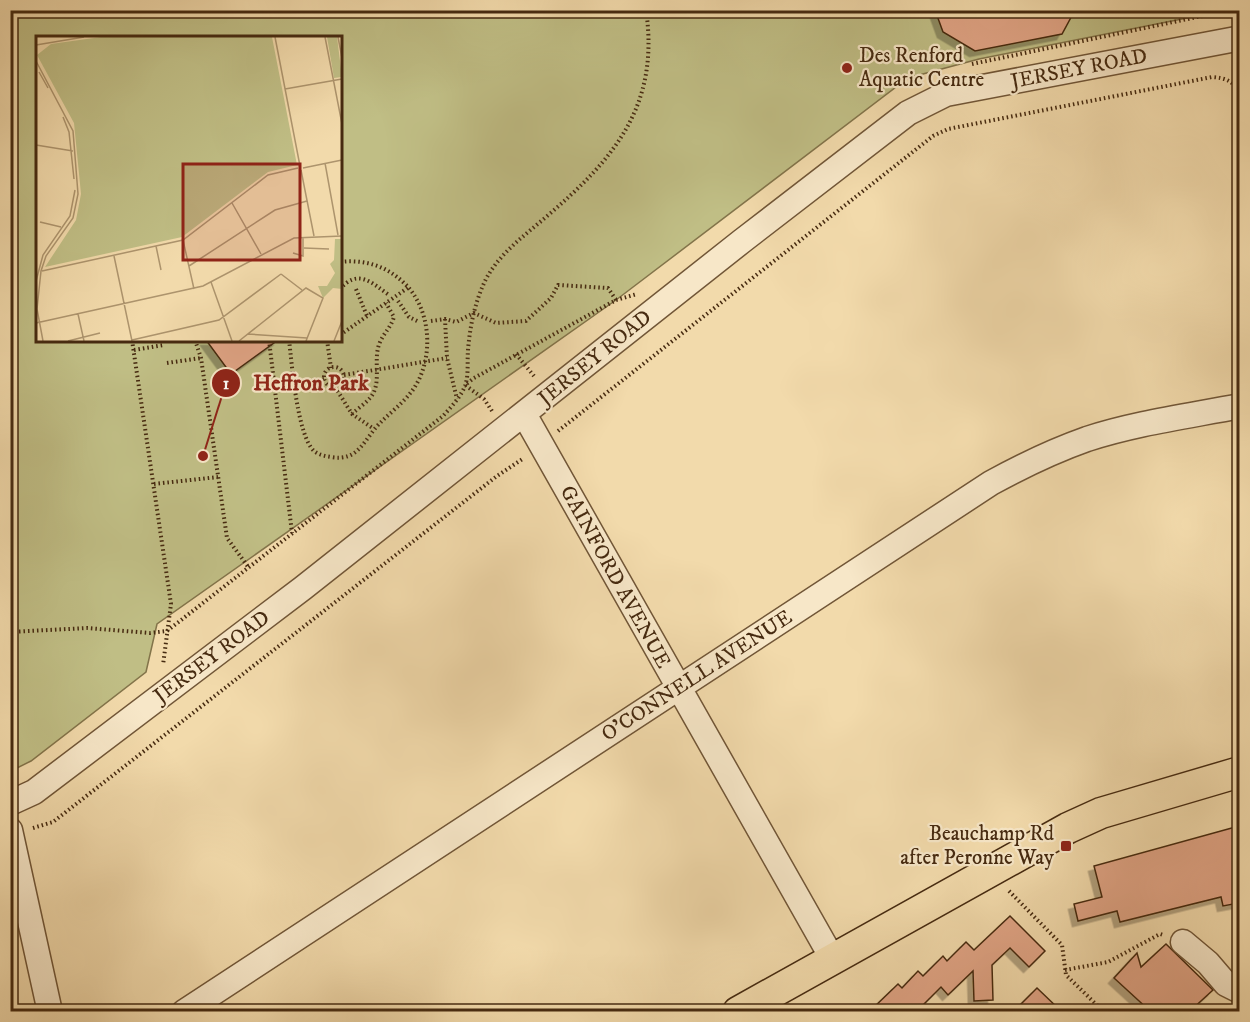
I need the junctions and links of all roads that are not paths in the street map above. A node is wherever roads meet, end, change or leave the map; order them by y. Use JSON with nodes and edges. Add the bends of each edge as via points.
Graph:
{"nodes":[{"id":1,"x":1238,"y":39,"type":"edge"},
{"id":2,"x":1239,"y":406,"type":"edge"},
{"id":3,"x":524,"y":414,"type":"junction"},
{"id":4,"x":678,"y":688,"type":"junction"},
{"id":5,"x":1239,"y":772,"type":"edge"},
{"id":6,"x":10,"y":803,"type":"edge"},
{"id":7,"x":11,"y":833,"type":"edge"},
{"id":8,"x":1183,"y":942,"type":"road end"},
{"id":9,"x":832,"y":958,"type":"junction"},
{"id":10,"x":1239,"y":991,"type":"edge"},
{"id":11,"x":50,"y":1011,"type":"edge"},
{"id":12,"x":184,"y":1011,"type":"edge"},
{"id":13,"x":738,"y":1011,"type":"edge"}],
"edges":[{"from":1,"to":3,"type":"street","name":"JERSEY ROAD","via":[[946,94],[927,103],[908,113],[751,234]]},
{"from":2,"to":4,"type":"street","name":"O'CONNELL AVENUE","via":[[1097,436],[1036,459],[991,483]]},
{"from":3,"to":4,"type":"street","name":"GAINFORD AVENUE"},
{"from":3,"to":6,"type":"street","name":"JERSEY ROAD","via":[[34,792]]},
{"from":4,"to":9,"type":"street","name":"GAINFORD AVENUE"},
{"from":4,"to":12,"type":"street","name":"O'CONNELL AVENUE"},
{"from":5,"to":9,"type":"main road","via":[[1101,813],[1068,828]]},
{"from":7,"to":11,"type":"street"},
{"from":8,"to":10,"type":"street","via":[[1226,984]]},
{"from":9,"to":13,"type":"main road"}]}
